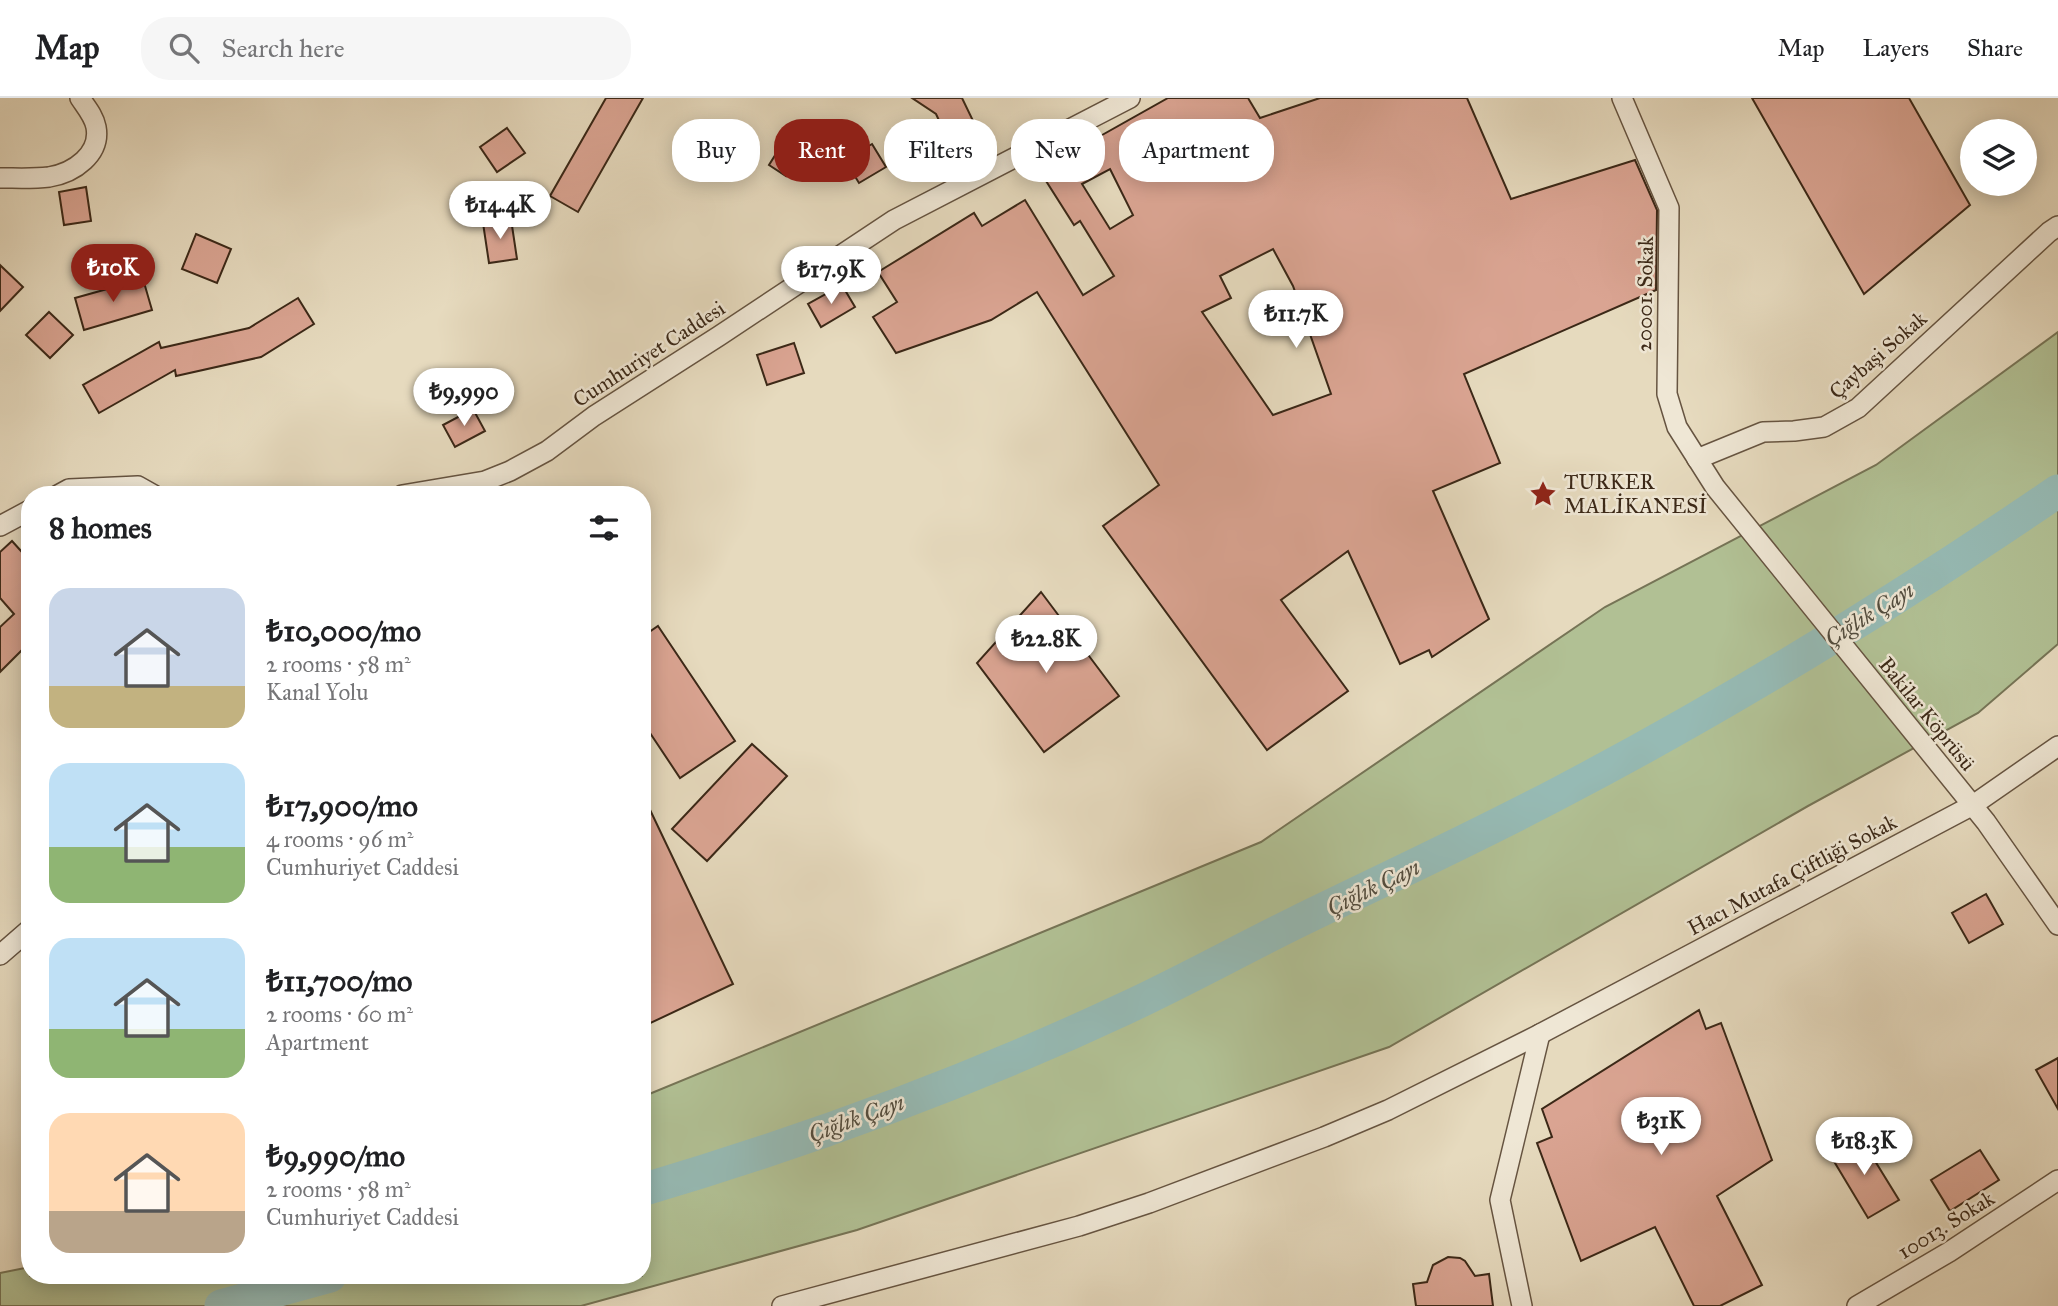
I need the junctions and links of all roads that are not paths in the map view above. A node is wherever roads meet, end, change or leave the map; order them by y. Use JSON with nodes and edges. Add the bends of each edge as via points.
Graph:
{"nodes":[{"id":1,"x":80,"y":98,"type":"edge"},
{"id":2,"x":1130,"y":98,"type":"edge"},
{"id":3,"x":1622,"y":98,"type":"edge"},
{"id":4,"x":0,"y":178,"type":"edge"},
{"id":5,"x":2058,"y":226,"type":"edge"},
{"id":6,"x":1697,"y":459,"type":"junction"},
{"id":7,"x":121,"y":486,"type":"edge"},
{"id":8,"x":140,"y":486,"type":"edge"},
{"id":9,"x":455,"y":486,"type":"edge"},
{"id":10,"x":1715,"y":487,"type":"joint"},
{"id":11,"x":21,"y":515,"type":"edge"},
{"id":12,"x":0,"y":526,"type":"edge"},
{"id":13,"x":2058,"y":746,"type":"edge"},
{"id":14,"x":1973,"y":805,"type":"junction"},
{"id":15,"x":2058,"y":925,"type":"edge"},
{"id":16,"x":21,"y":937,"type":"edge"},
{"id":17,"x":0,"y":955,"type":"edge"},
{"id":18,"x":1540,"y":1034,"type":"junction"},
{"id":19,"x":2058,"y":1180,"type":"edge"},
{"id":20,"x":782,"y":1306,"type":"edge"},
{"id":21,"x":1522,"y":1306,"type":"edge"},
{"id":22,"x":1857,"y":1306,"type":"edge"}],
"edges":[{"from":1,"to":4,"type":"street","via":[[96,127],[91,154],[79,165],[50,177]]},
{"from":2,"to":9,"type":"street","name":"Cumhuriyet Caddesi","via":[[894,220],[547,451],[485,481]]},
{"from":3,"to":6,"type":"street","name":"20001. Sokak","via":[[1669,208],[1667,394],[1677,427]]},
{"from":5,"to":6,"type":"street","name":"Çaybaşi Sokak","via":[[1858,408],[1824,426],[1763,432]]},
{"from":6,"to":10,"type":"street","name":"20001. Sokak"},
{"from":7,"to":8,"type":"street"},
{"from":10,"to":14,"type":"street","name":"Bakilar Köprüsü"},
{"from":11,"to":12,"type":"street"},
{"from":13,"to":14,"type":"street","name":"Hacı Mutafa Çiftliği Sokak"},
{"from":14,"to":15,"type":"street","name":"Bakilar Köprüsü"},
{"from":14,"to":18,"type":"street","name":"Hacı Mutafa Çiftliği Sokak"},
{"from":16,"to":17,"type":"street"},
{"from":18,"to":20,"type":"street","name":"Hacı Mutafa Çiftliği Sokak","via":[[1388,1110],[1149,1203]]},
{"from":18,"to":21,"type":"street","via":[[1500,1200]]},
{"from":19,"to":22,"type":"street","name":"10013. Sokak"}]}
